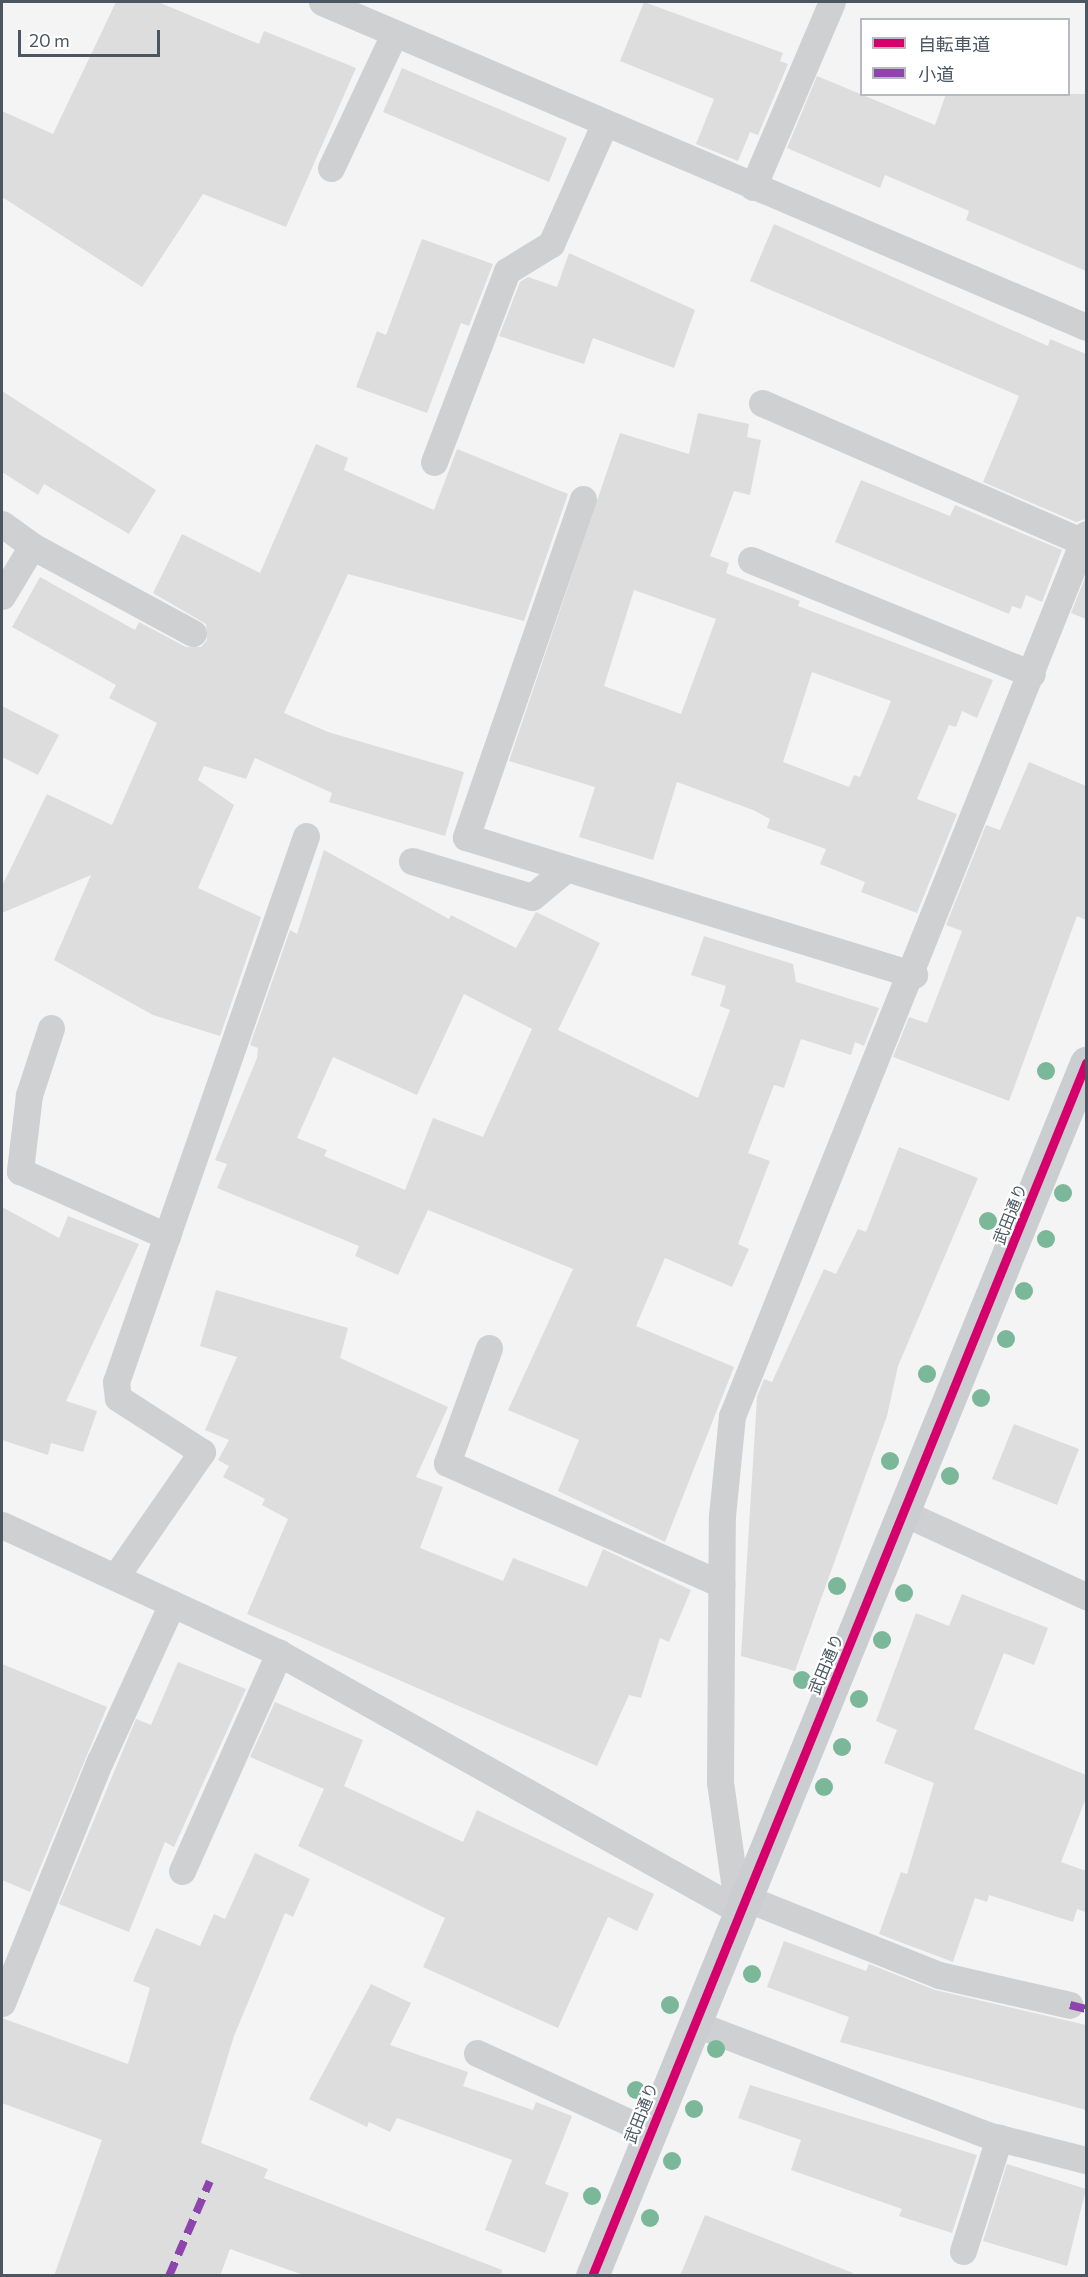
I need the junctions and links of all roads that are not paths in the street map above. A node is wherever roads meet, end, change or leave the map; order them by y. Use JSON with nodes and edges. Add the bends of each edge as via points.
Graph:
{"nodes":[{"id":1,"x":322,"y":2,"type":"edge"},
{"id":2,"x":832,"y":2,"type":"edge"},
{"id":3,"x":393,"y":36,"type":"junction"},
{"id":4,"x":604,"y":125,"type":"junction"},
{"id":5,"x":331,"y":168,"type":"dead end"},
{"id":6,"x":753,"y":187,"type":"junction"},
{"id":7,"x":1086,"y":327,"type":"edge"},
{"id":8,"x":762,"y":403,"type":"dead end"},
{"id":9,"x":434,"y":462,"type":"dead end"},
{"id":10,"x":583,"y":499,"type":"dead end"},
{"id":11,"x":2,"y":524,"type":"edge"},
{"id":12,"x":1085,"y":538,"type":"edge"},
{"id":13,"x":32,"y":546,"type":"junction"},
{"id":14,"x":751,"y":560,"type":"dead end"},
{"id":15,"x":2,"y":596,"type":"edge"},
{"id":16,"x":193,"y":633,"type":"dead end"},
{"id":17,"x":1032,"y":674,"type":"junction"},
{"id":18,"x":306,"y":836,"type":"dead end"},
{"id":19,"x":412,"y":861,"type":"dead end"},
{"id":20,"x":567,"y":868,"type":"junction"},
{"id":21,"x":914,"y":975,"type":"junction"},
{"id":22,"x":51,"y":1028,"type":"dead end"},
{"id":23,"x":1086,"y":1063,"type":"edge"},
{"id":24,"x":167,"y":1236,"type":"junction"},
{"id":25,"x":489,"y":1348,"type":"dead end"},
{"id":26,"x":906,"y":1514,"type":"junction"},
{"id":27,"x":2,"y":1525,"type":"edge"},
{"id":28,"x":116,"y":1576,"type":"junction"},
{"id":29,"x":722,"y":1584,"type":"junction"},
{"id":30,"x":1086,"y":1596,"type":"edge"},
{"id":31,"x":172,"y":1604,"type":"junction"},
{"id":32,"x":279,"y":1653,"type":"junction"},
{"id":33,"x":182,"y":1871,"type":"dead end"},
{"id":34,"x":741,"y":1903,"type":"junction"},
{"id":35,"x":2,"y":2003,"type":"edge"},
{"id":36,"x":1070,"y":2005,"type":"dead end"},
{"id":37,"x":693,"y":2023,"type":"junction"},
{"id":38,"x":477,"y":2053,"type":"dead end"},
{"id":39,"x":650,"y":2132,"type":"junction"},
{"id":40,"x":999,"y":2138,"type":"junction"},
{"id":41,"x":1086,"y":2160,"type":"edge"},
{"id":42,"x":963,"y":2251,"type":"dead end"},
{"id":43,"x":592,"y":2276,"type":"edge"}],
"edges":[{"from":1,"to":3,"type":"lane"},
{"from":2,"to":6,"type":"lane"},
{"from":3,"to":4,"type":"lane"},
{"from":3,"to":5,"type":"lane"},
{"from":4,"to":6,"type":"lane"},
{"from":4,"to":9,"type":"lane","via":[[550,244],[507,271]]},
{"from":6,"to":7,"type":"lane"},
{"from":8,"to":12,"type":"lane"},
{"from":10,"to":20,"type":"lane","via":[[466,837]]},
{"from":11,"to":13,"type":"lane"},
{"from":12,"to":17,"type":"lane"},
{"from":13,"to":15,"type":"lane"},
{"from":13,"to":16,"type":"lane"},
{"from":14,"to":17,"type":"lane"},
{"from":17,"to":21,"type":"lane"},
{"from":18,"to":24,"type":"lane"},
{"from":19,"to":20,"type":"lane","via":[[532,897]]},
{"from":20,"to":21,"type":"lane"},
{"from":21,"to":29,"type":"lane","via":[[732,1416]]},
{"from":22,"to":24,"type":"lane","via":[[29,1095],[20,1171]]},
{"from":23,"to":26,"type":"main road","name":"武田通り"},
{"from":24,"to":28,"type":"lane","via":[[116,1382],[118,1398],[202,1452]]},
{"from":25,"to":29,"type":"lane","via":[[447,1463]]},
{"from":26,"to":30,"type":"lane"},
{"from":26,"to":34,"type":"main road","name":"武田通り"},
{"from":27,"to":28,"type":"lane"},
{"from":28,"to":31,"type":"lane"},
{"from":29,"to":34,"type":"lane","via":[[720,1782]]},
{"from":31,"to":32,"type":"lane"},
{"from":31,"to":35,"type":"lane","via":[[100,1761]]},
{"from":32,"to":33,"type":"lane"},
{"from":32,"to":34,"type":"lane"},
{"from":34,"to":36,"type":"lane","via":[[939,1975]]},
{"from":34,"to":37,"type":"main road","name":"武田通り"},
{"from":37,"to":39,"type":"main road","name":"武田通り"},
{"from":37,"to":40,"type":"lane"},
{"from":38,"to":39,"type":"lane"},
{"from":39,"to":43,"type":"main road","name":"武田通り"},
{"from":40,"to":41,"type":"lane"},
{"from":40,"to":42,"type":"lane"}]}
